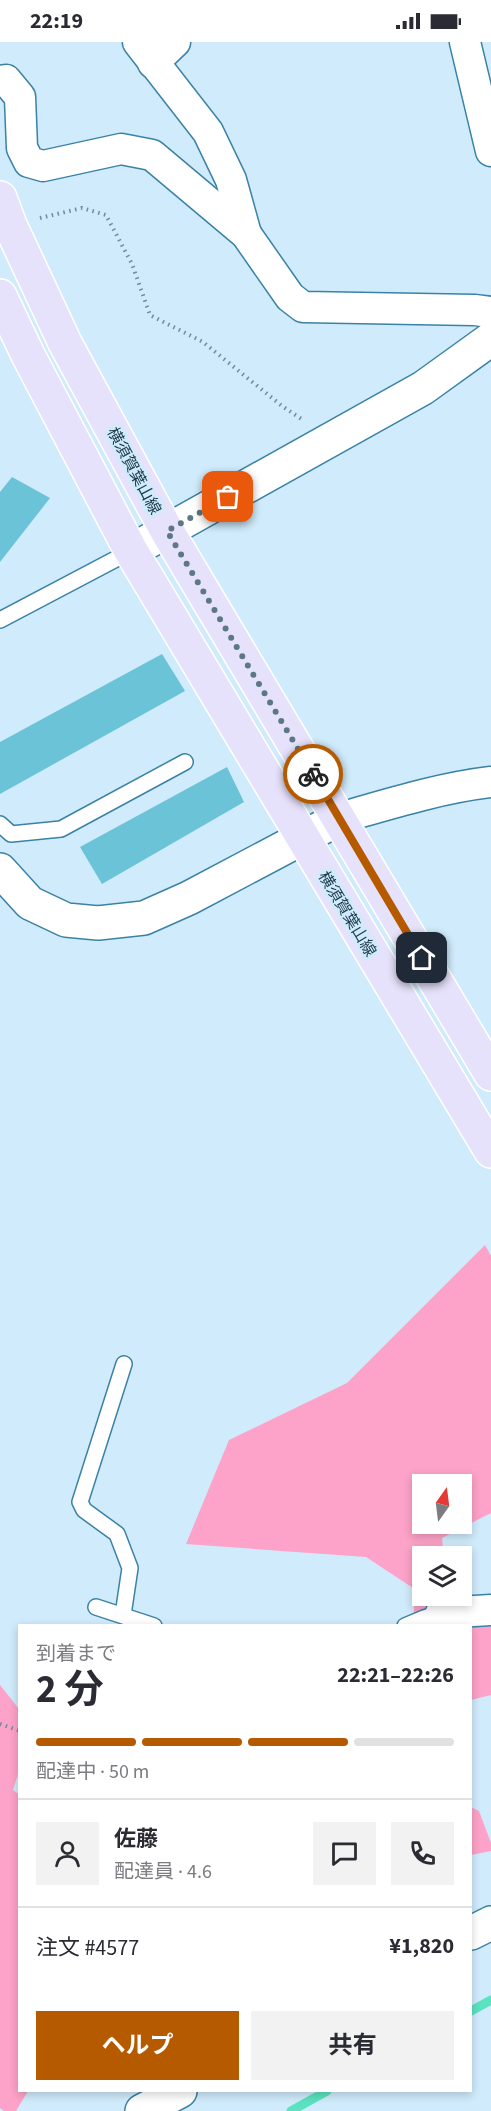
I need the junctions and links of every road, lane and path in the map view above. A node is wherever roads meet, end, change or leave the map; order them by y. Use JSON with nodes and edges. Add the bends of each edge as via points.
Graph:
{"nodes":[{"id":1,"x":176,"y":42,"type":"edge"},
{"id":2,"x":465,"y":42,"type":"edge"},
{"id":3,"x":146,"y":52,"type":"edge"},
{"id":4,"x":0,"y":81,"type":"edge"},
{"id":5,"x":491,"y":151,"type":"edge"},
{"id":6,"x":5,"y":212,"type":"edge"},
{"id":7,"x":246,"y":234,"type":"junction"},
{"id":8,"x":0,"y":296,"type":"edge"},
{"id":9,"x":491,"y":312,"type":"edge"},
{"id":10,"x":491,"y":339,"type":"edge"},
{"id":11,"x":331,"y":440,"type":"junction"},
{"id":12,"x":167,"y":531,"type":"junction"},
{"id":13,"x":130,"y":551,"type":"junction"},
{"id":14,"x":0,"y":620,"type":"edge"},
{"id":15,"x":185,"y":762,"type":"dead end"},
{"id":16,"x":491,"y":782,"type":"edge"},
{"id":17,"x":340,"y":818,"type":"junction"},
{"id":18,"x":0,"y":824,"type":"edge"},
{"id":19,"x":301,"y":838,"type":"junction"},
{"id":20,"x":0,"y":870,"type":"edge"},
{"id":21,"x":491,"y":1074,"type":"edge"},
{"id":22,"x":491,"y":1151,"type":"edge"},
{"id":23,"x":124,"y":1364,"type":"dead end"},
{"id":24,"x":96,"y":1607,"type":"dead end"},
{"id":25,"x":491,"y":1610,"type":"edge"},
{"id":26,"x":441,"y":1613,"type":"joint"},
{"id":27,"x":123,"y":1615,"type":"junction"},
{"id":28,"x":148,"y":1624,"type":"edge"},
{"id":29,"x":409,"y":1624,"type":"edge"},
{"id":30,"x":0,"y":1724,"type":"edge"},
{"id":31,"x":18,"y":1730,"type":"edge"},
{"id":32,"x":491,"y":1923,"type":"edge"},
{"id":33,"x":472,"y":1932,"type":"edge"},
{"id":34,"x":178,"y":2092,"type":"edge"},
{"id":35,"x":142,"y":2111,"type":"edge"}],
"edges":[{"from":1,"to":3,"type":"street"},
{"from":2,"to":5,"type":"street"},
{"from":3,"to":7,"type":"street","via":[[208,132],[231,180]]},
{"from":4,"to":7,"type":"street","via":[[6,80],[20,97],[22,148],[29,162],[43,166],[122,149],[152,155]]},
{"from":6,"to":11,"type":"path","via":[[82,208],[106,215],[132,264],[150,315],[203,342]]},
{"from":6,"to":12,"type":"main road","name":"横須賀葉山線","via":[[65,343]]},
{"from":7,"to":9,"type":"street","via":[[290,297],[303,308]]},
{"from":8,"to":13,"type":"main road","name":"横須賀葉山線"},
{"from":10,"to":11,"type":"street","via":[[423,388]]},
{"from":11,"to":12,"type":"street"},
{"from":12,"to":13,"type":"street"},
{"from":12,"to":17,"type":"main road","name":"横須賀葉山線"},
{"from":13,"to":14,"type":"lane"},
{"from":13,"to":19,"type":"main road","name":"横須賀葉山線"},
{"from":15,"to":18,"type":"lane","via":[[61,829],[11,834]]},
{"from":16,"to":17,"type":"street"},
{"from":17,"to":19,"type":"street"},
{"from":17,"to":21,"type":"main road","name":"横須賀葉山線"},
{"from":19,"to":20,"type":"street","via":[[189,898],[136,919],[98,923],[66,920],[30,903]]},
{"from":19,"to":22,"type":"main road","name":"横須賀葉山線"},
{"from":23,"to":27,"type":"lane","via":[[80,1502],[84,1510],[117,1534],[130,1568]]},
{"from":24,"to":27,"type":"lane"},
{"from":25,"to":26,"type":"street"},
{"from":26,"to":29,"type":"lane"},
{"from":27,"to":28,"type":"lane"},
{"from":30,"to":31,"type":"path"},
{"from":32,"to":33,"type":"street"},
{"from":34,"to":35,"type":"street"}]}
